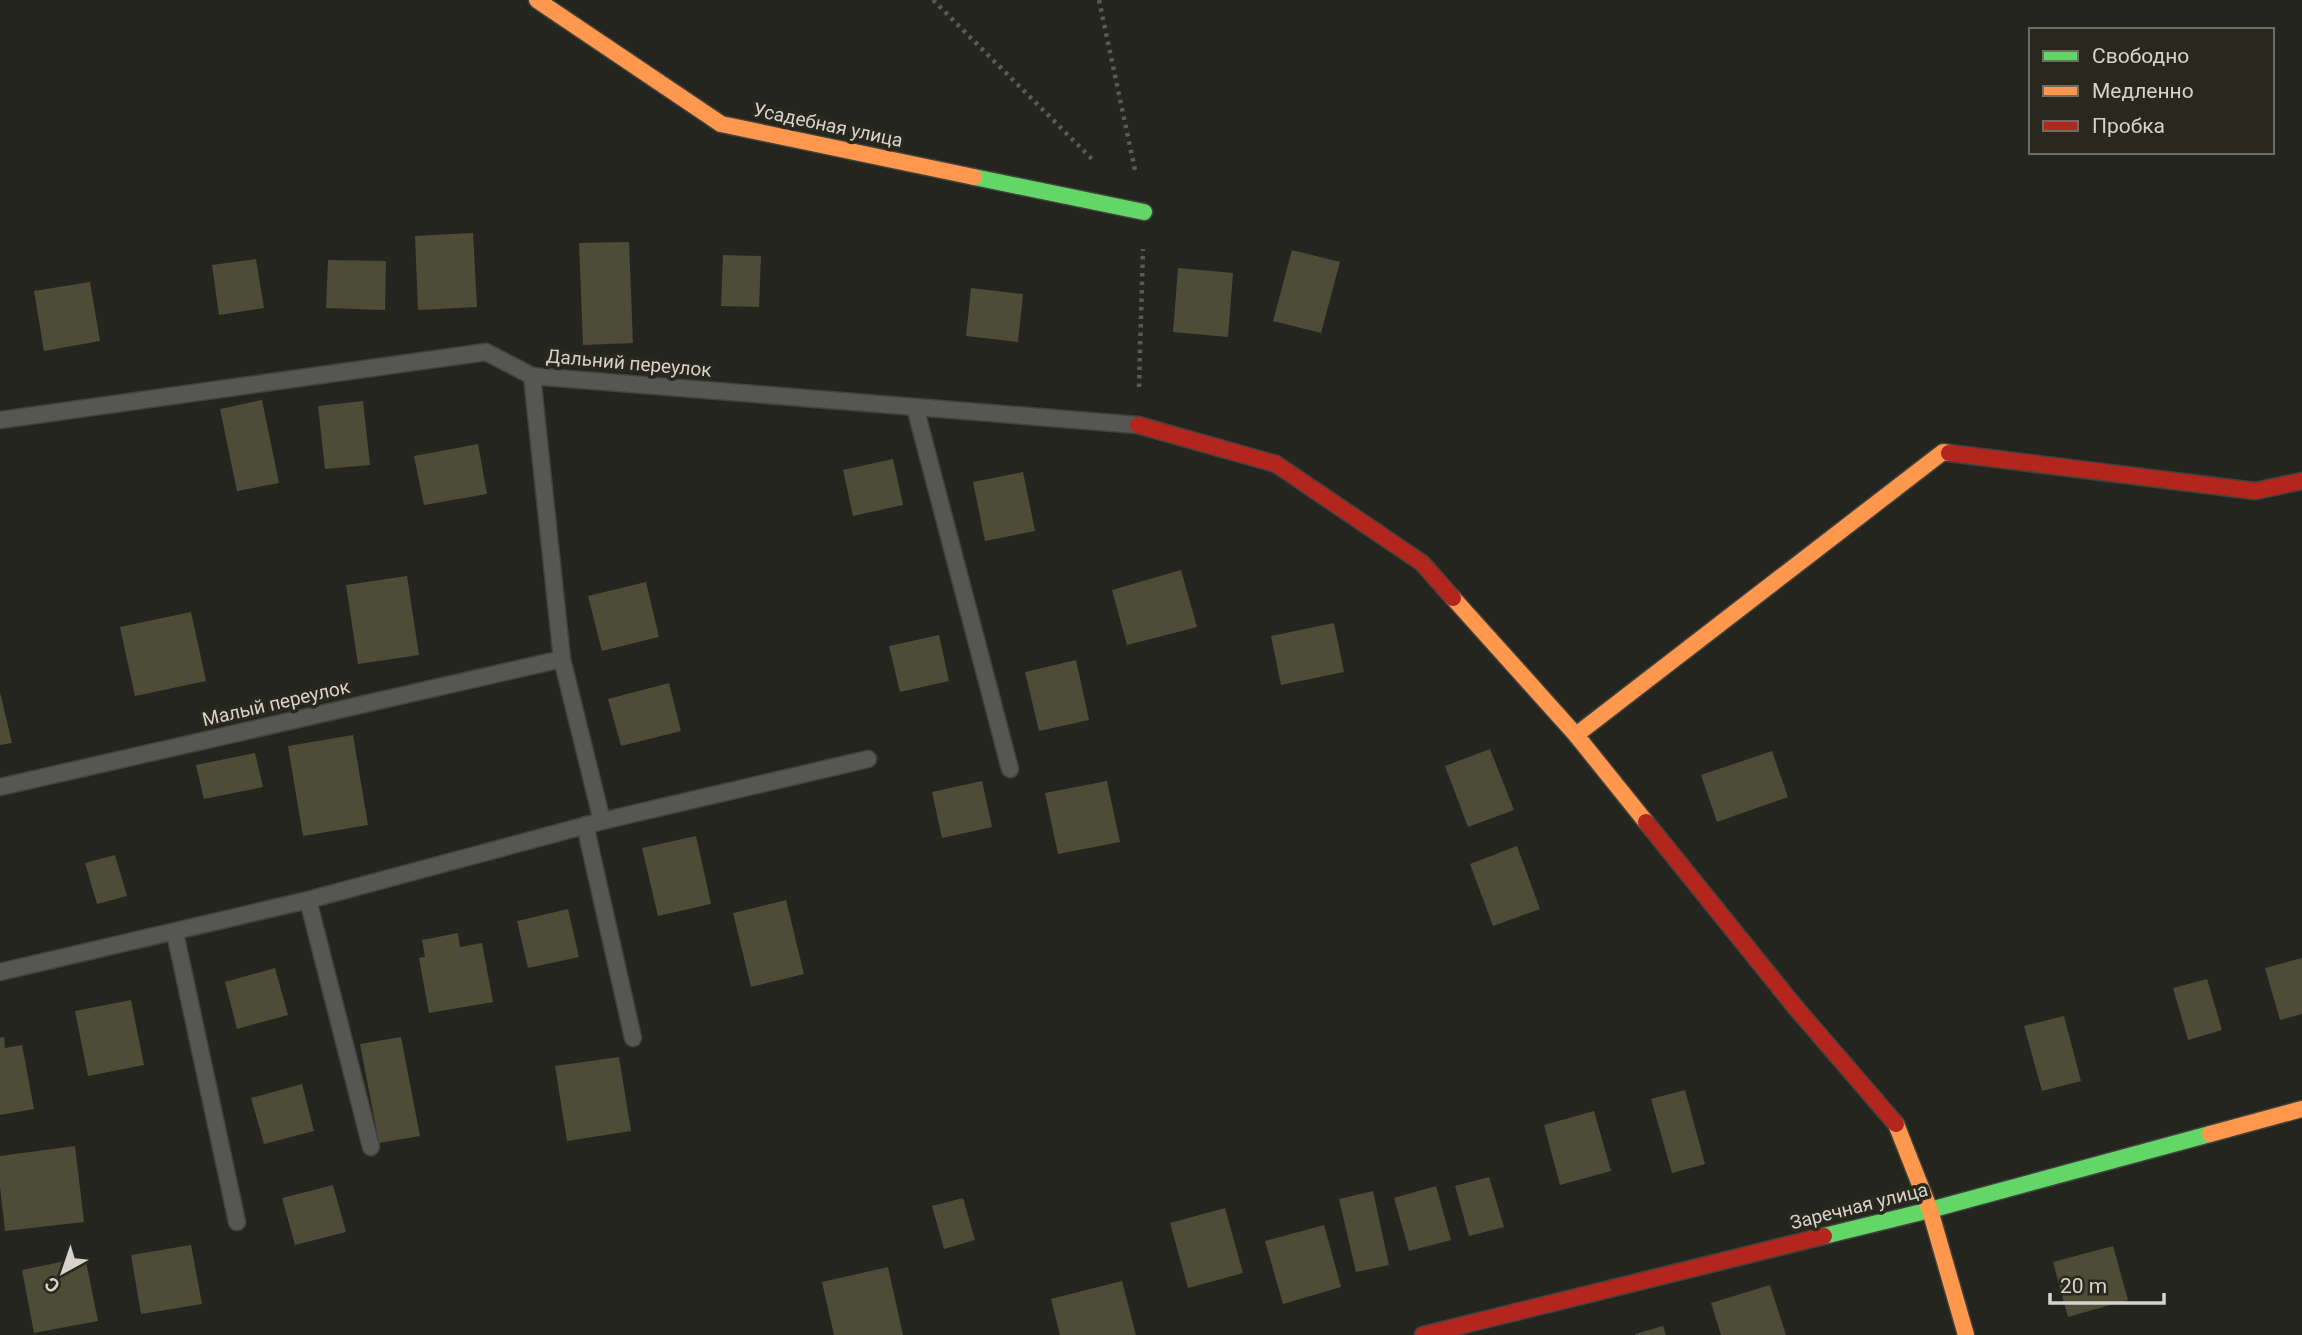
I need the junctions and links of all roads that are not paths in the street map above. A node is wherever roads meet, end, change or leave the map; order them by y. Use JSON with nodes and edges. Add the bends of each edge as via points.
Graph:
{"nodes":[{"id":1,"x":537,"y":0,"type":"edge"},
{"id":2,"x":1144,"y":212,"type":"road end"},
{"id":3,"x":532,"y":376,"type":"junction"},
{"id":4,"x":915,"y":407,"type":"junction"},
{"id":5,"x":0,"y":420,"type":"edge"},
{"id":6,"x":1138,"y":425,"type":"joint"},
{"id":7,"x":2302,"y":481,"type":"edge"},
{"id":8,"x":562,"y":659,"type":"junction"},
{"id":9,"x":1576,"y":736,"type":"junction"},
{"id":10,"x":868,"y":759,"type":"dead end"},
{"id":11,"x":1010,"y":769,"type":"dead end"},
{"id":12,"x":0,"y":787,"type":"edge"},
{"id":13,"x":602,"y":821,"type":"junction"},
{"id":14,"x":585,"y":825,"type":"junction"},
{"id":15,"x":308,"y":900,"type":"junction"},
{"id":16,"x":175,"y":933,"type":"junction"},
{"id":17,"x":0,"y":972,"type":"edge"},
{"id":18,"x":634,"y":1038,"type":"dead end"},
{"id":19,"x":2302,"y":1109,"type":"edge"},
{"id":20,"x":371,"y":1147,"type":"dead end"},
{"id":21,"x":1930,"y":1210,"type":"junction"},
{"id":22,"x":237,"y":1222,"type":"dead end"},
{"id":23,"x":1441,"y":1333,"type":"edge"},
{"id":24,"x":1423,"y":1335,"type":"edge"},
{"id":25,"x":1966,"y":1335,"type":"edge"}],
"edges":[{"from":1,"to":2,"type":"street","name":"Усадебная улица","via":[[721,124]]},
{"from":3,"to":4,"type":"lane","name":"Дальний переулок"},
{"from":3,"to":5,"type":"lane","name":"Дальний переулок","via":[[486,352]]},
{"from":3,"to":8,"type":"lane"},
{"from":4,"to":6,"type":"lane","name":"Дальний переулок"},
{"from":4,"to":11,"type":"lane"},
{"from":6,"to":9,"type":"street","via":[[1276,464],[1422,563]]},
{"from":7,"to":9,"type":"street","via":[[2255,491],[1943,452]]},
{"from":8,"to":12,"type":"lane","name":"Малый переулок"},
{"from":8,"to":13,"type":"lane"},
{"from":9,"to":21,"type":"street","via":[[1796,1008],[1894,1120]]},
{"from":10,"to":13,"type":"lane"},
{"from":13,"to":14,"type":"lane"},
{"from":14,"to":15,"type":"lane"},
{"from":14,"to":18,"type":"lane"},
{"from":15,"to":16,"type":"lane"},
{"from":15,"to":20,"type":"lane"},
{"from":16,"to":17,"type":"lane"},
{"from":16,"to":22,"type":"lane"},
{"from":19,"to":21,"type":"street","name":"Заречная улица"},
{"from":21,"to":23,"type":"street","name":"Заречная улица"},
{"from":21,"to":25,"type":"street"},
{"from":23,"to":24,"type":"street","name":"Заречная улица"}]}
